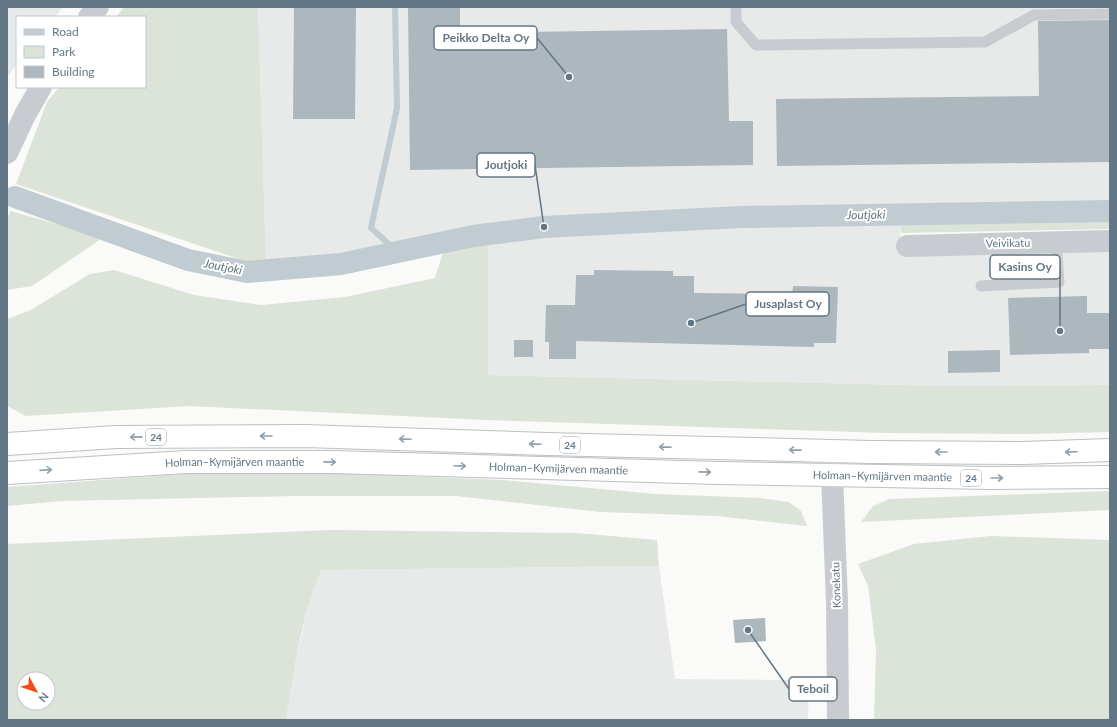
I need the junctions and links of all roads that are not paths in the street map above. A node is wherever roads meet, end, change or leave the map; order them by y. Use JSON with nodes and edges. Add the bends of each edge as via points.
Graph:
{"nodes":[{"id":1,"x":98,"y":7,"type":"edge"},
{"id":2,"x":736,"y":7,"type":"edge"},
{"id":3,"x":1110,"y":14,"type":"edge"},
{"id":4,"x":91,"y":16,"type":"edge"},
{"id":5,"x":36,"y":88,"type":"edge"},
{"id":6,"x":40,"y":88,"type":"edge"},
{"id":7,"x":7,"y":133,"type":"edge"},
{"id":8,"x":7,"y":153,"type":"edge"},
{"id":9,"x":1110,"y":241,"type":"edge"},
{"id":10,"x":1056,"y":242,"type":"junction"},
{"id":11,"x":907,"y":246,"type":"dead end"},
{"id":12,"x":981,"y":286,"type":"dead end"},
{"id":13,"x":7,"y":444,"type":"edge"},
{"id":14,"x":1110,"y":450,"type":"edge"},
{"id":15,"x":834,"y":451,"type":"junction"},
{"id":16,"x":7,"y":473,"type":"edge"},
{"id":17,"x":832,"y":475,"type":"junction"},
{"id":18,"x":1110,"y":477,"type":"edge"},
{"id":19,"x":838,"y":720,"type":"edge"}],
"edges":[{"from":1,"to":4,"type":"street"},
{"from":2,"to":3,"type":"lane","via":[[736,22],[756,45],[985,42],[1034,15]]},
{"from":5,"to":7,"type":"street"},
{"from":6,"to":8,"type":"street"},
{"from":9,"to":10,"type":"street","name":"Veivikatu"},
{"from":10,"to":11,"type":"street","name":"Veivikatu"},
{"from":10,"to":12,"type":"lane","via":[[1058,282]]},
{"from":15,"to":13,"type":"highway","number":"24","one_way":true,"via":[[305,436],[116,437]]},
{"from":14,"to":15,"type":"highway","number":"24","one_way":true,"via":[[1023,453]]},
{"from":15,"to":17,"type":"street","name":"Konekatu"},
{"from":16,"to":17,"type":"highway","name":"Holman–Kymijärven maantie","number":"24","one_way":true,"via":[[186,462],[332,462]]},
{"from":17,"to":18,"type":"highway","name":"Holman–Kymijärven maantie","number":"24","one_way":true},
{"from":17,"to":19,"type":"street","name":"Konekatu"}]}
